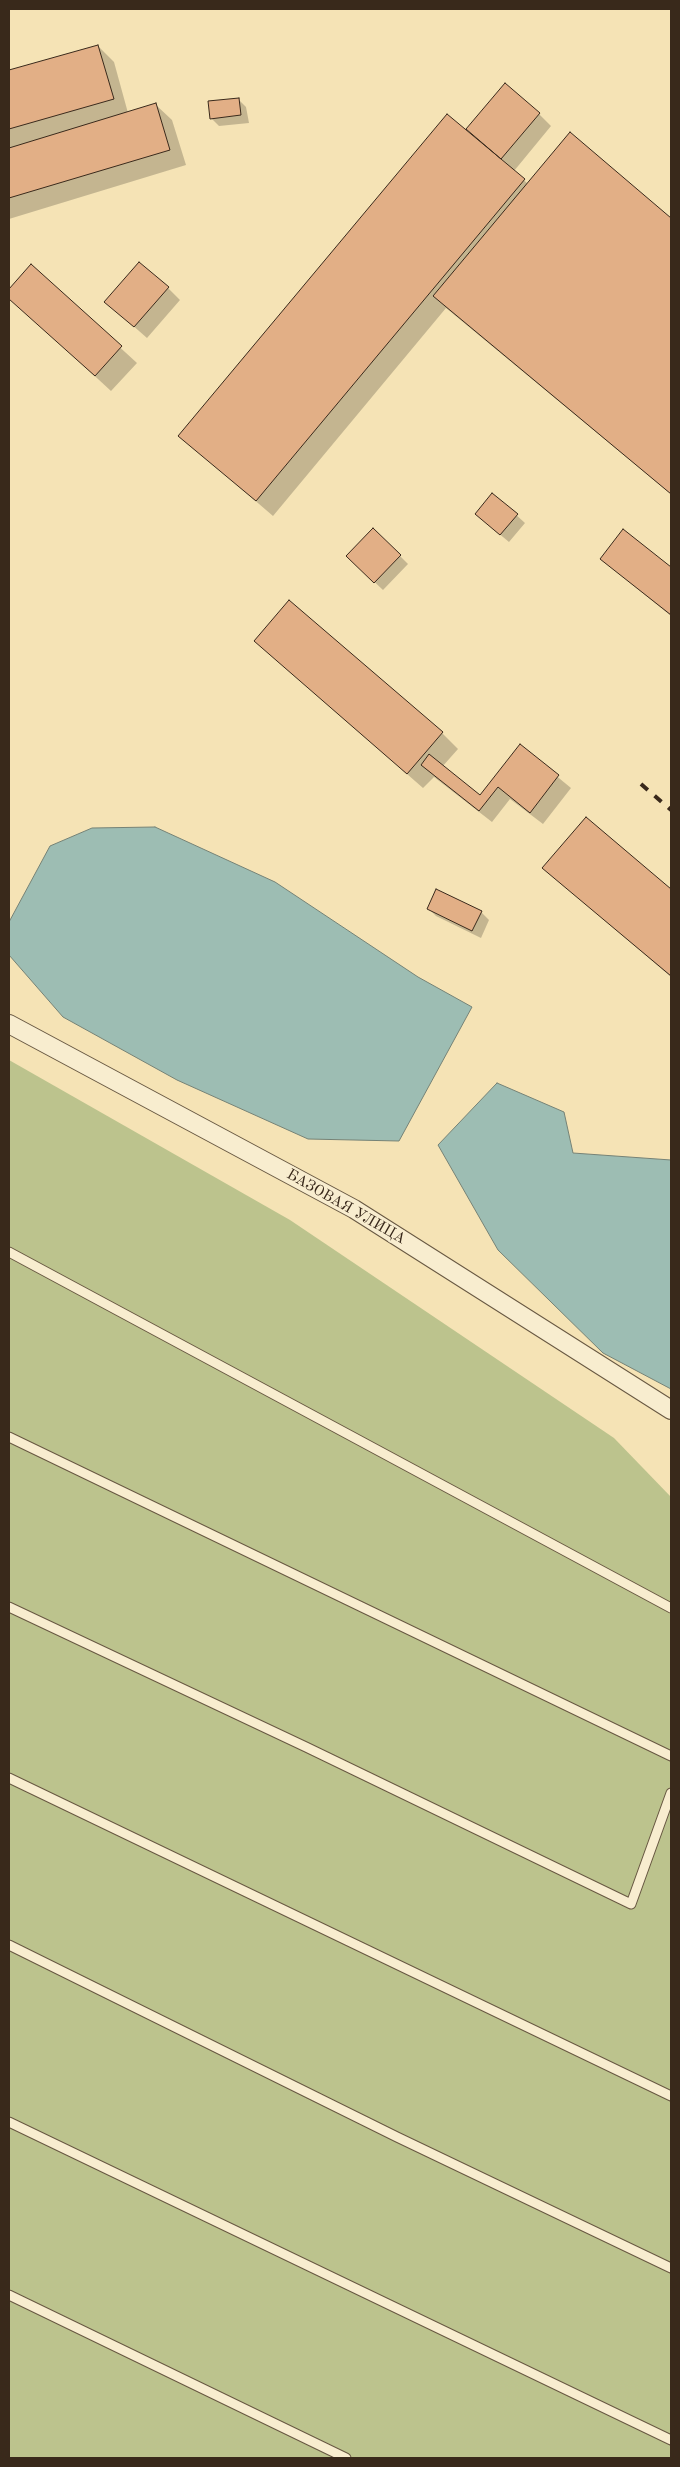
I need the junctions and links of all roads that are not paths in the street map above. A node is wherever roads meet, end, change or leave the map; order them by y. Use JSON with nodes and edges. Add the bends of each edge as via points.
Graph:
{"nodes":[{"id":1,"x":9,"y":1024,"type":"edge"},
{"id":2,"x":9,"y":1252,"type":"edge"},
{"id":3,"x":671,"y":1410,"type":"edge"},
{"id":4,"x":9,"y":1437,"type":"edge"},
{"id":5,"x":9,"y":1607,"type":"edge"},
{"id":6,"x":671,"y":1608,"type":"edge"},
{"id":7,"x":671,"y":1756,"type":"edge"},
{"id":8,"x":9,"y":1778,"type":"edge"},
{"id":9,"x":671,"y":1793,"type":"edge"},
{"id":10,"x":9,"y":1945,"type":"edge"},
{"id":11,"x":671,"y":2096,"type":"edge"},
{"id":12,"x":9,"y":2122,"type":"edge"},
{"id":13,"x":671,"y":2268,"type":"edge"},
{"id":14,"x":9,"y":2295,"type":"edge"},
{"id":15,"x":671,"y":2440,"type":"edge"},
{"id":16,"x":346,"y":2458,"type":"edge"}],
"edges":[{"from":1,"to":3,"type":"street","name":"БАЗОВАЯ УЛИЦА","via":[[354,1208]]},
{"from":2,"to":6,"type":"lane"},
{"from":4,"to":7,"type":"lane"},
{"from":5,"to":9,"type":"lane","via":[[631,1904]]},
{"from":8,"to":11,"type":"lane"},
{"from":10,"to":13,"type":"lane","via":[[396,2137]]},
{"from":12,"to":15,"type":"lane"},
{"from":14,"to":16,"type":"lane"}]}
